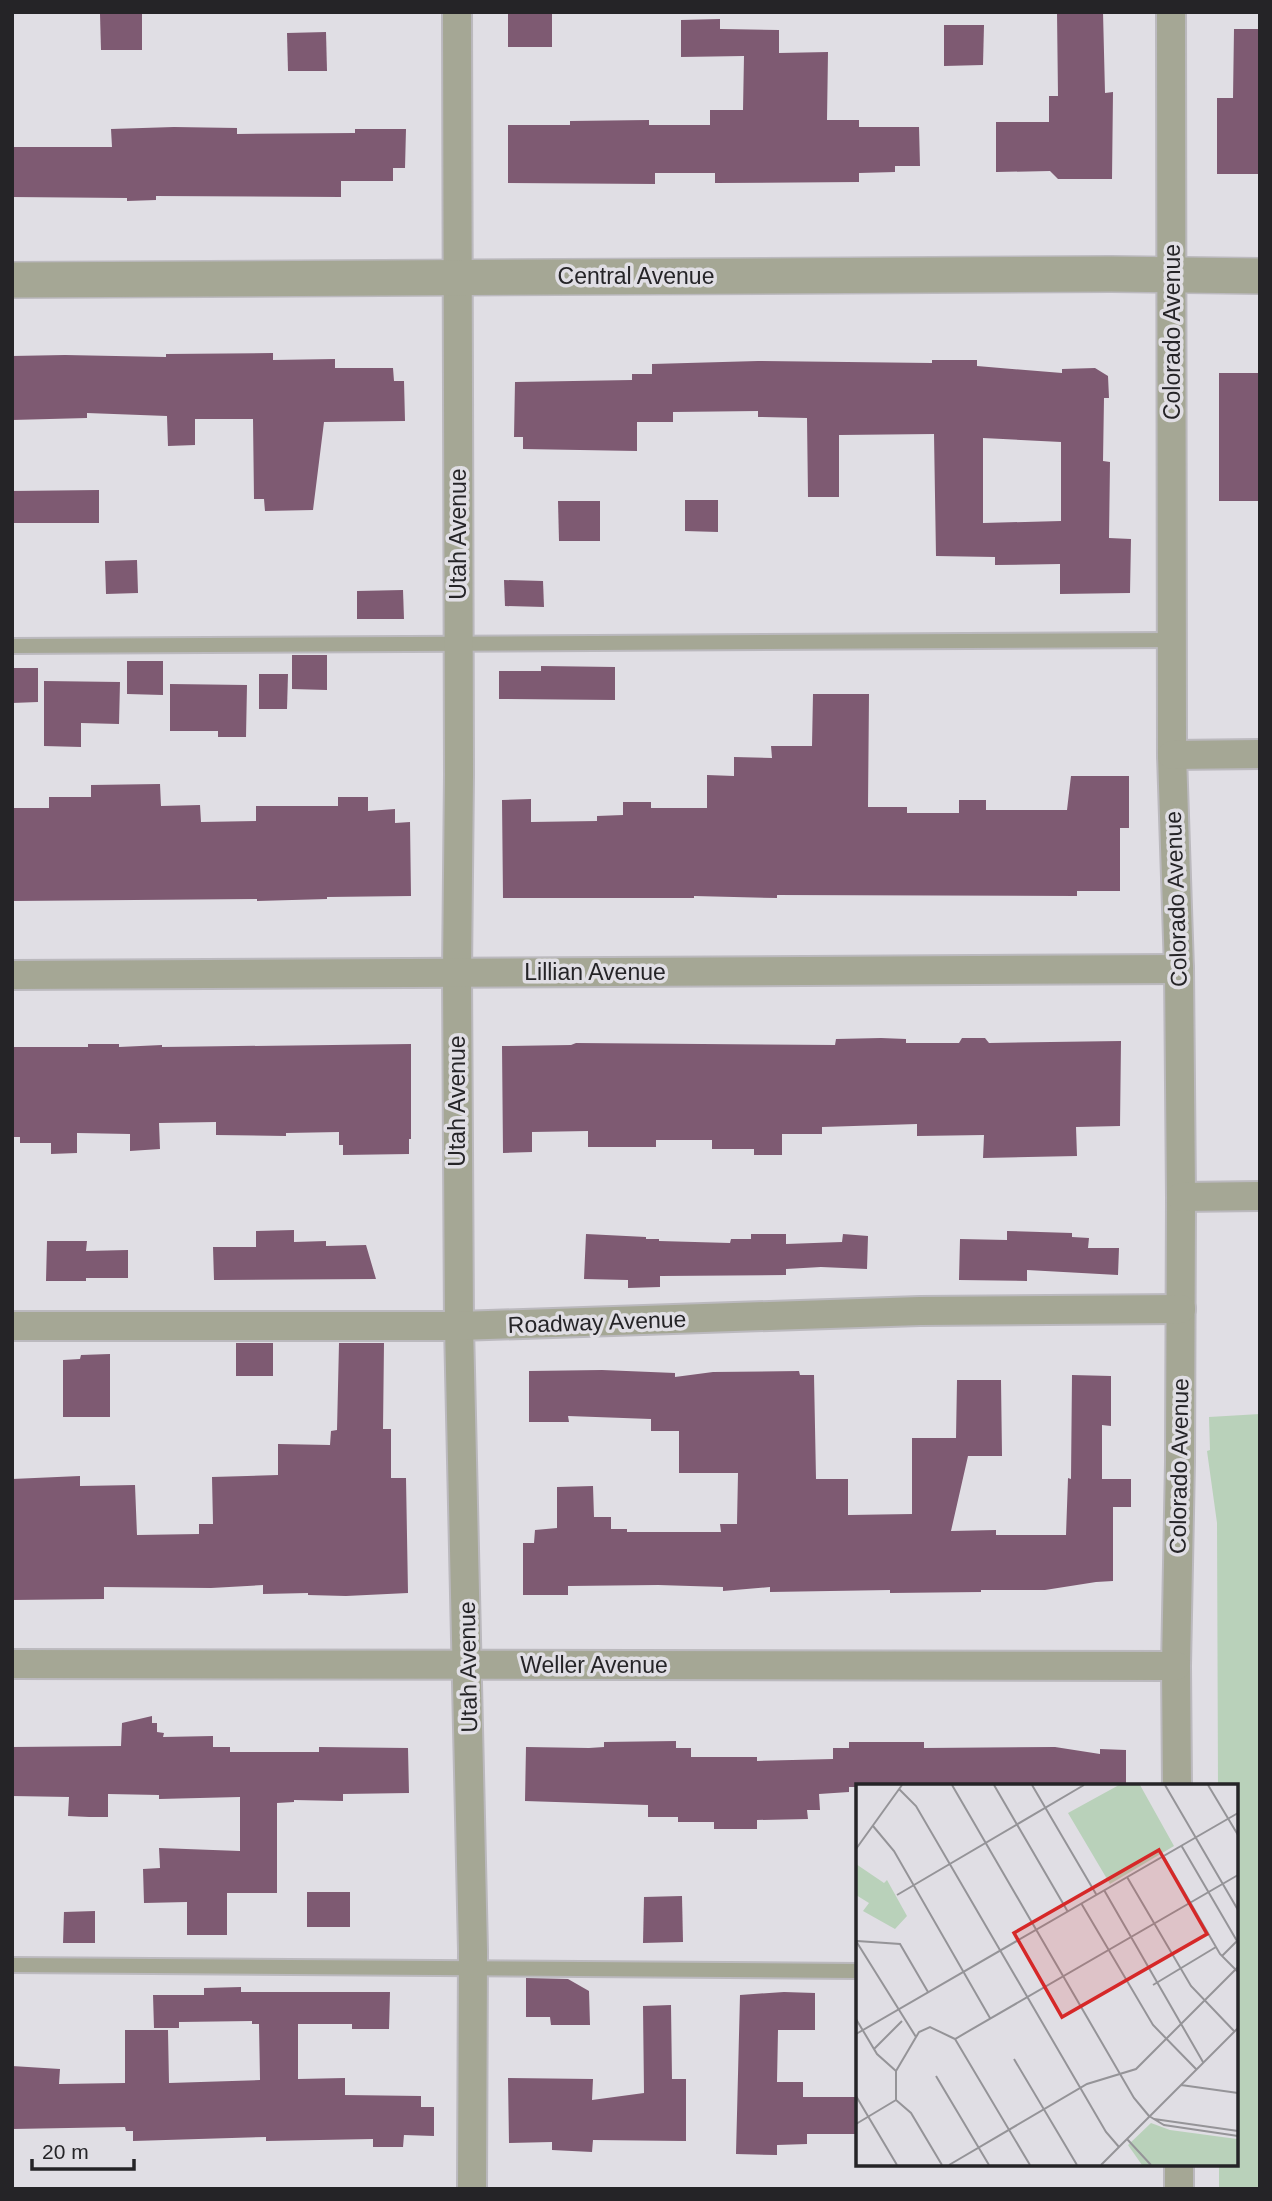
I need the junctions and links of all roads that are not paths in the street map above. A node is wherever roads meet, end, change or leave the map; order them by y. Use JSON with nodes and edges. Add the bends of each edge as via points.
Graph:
{"nodes":[{"id":1,"x":457,"y":12,"type":"edge"},
{"id":2,"x":1171,"y":12,"type":"edge"},
{"id":3,"x":1172,"y":275,"type":"junction"},
{"id":4,"x":457,"y":276,"type":"junction"},
{"id":5,"x":1260,"y":276,"type":"edge"},
{"id":6,"x":12,"y":280,"type":"edge"},
{"id":7,"x":1172,"y":640,"type":"junction"},
{"id":8,"x":458,"y":643,"type":"junction"},
{"id":9,"x":12,"y":646,"type":"edge"},
{"id":10,"x":1172,"y":754,"type":"junction"},
{"id":11,"x":1260,"y":754,"type":"edge"},
{"id":12,"x":1179,"y":969,"type":"junction"},
{"id":13,"x":457,"y":973,"type":"junction"},
{"id":14,"x":12,"y":975,"type":"edge"},
{"id":15,"x":1260,"y":1196,"type":"edge"},
{"id":16,"x":1181,"y":1197,"type":"junction"},
{"id":17,"x":1181,"y":1310,"type":"junction"},
{"id":18,"x":12,"y":1326,"type":"edge"},
{"id":19,"x":459,"y":1326,"type":"junction"},
{"id":20,"x":12,"y":1664,"type":"edge"},
{"id":21,"x":468,"y":1664,"type":"junction"},
{"id":22,"x":1176,"y":1666,"type":"junction"},
{"id":23,"x":1177,"y":1784,"type":"edge"},
{"id":24,"x":12,"y":1965,"type":"edge"},
{"id":25,"x":472,"y":1968,"type":"junction"},
{"id":26,"x":856,"y":1971,"type":"edge"},
{"id":27,"x":1179,"y":2166,"type":"edge"},
{"id":28,"x":472,"y":2189,"type":"edge"},
{"id":29,"x":1179,"y":2189,"type":"edge"}],
"edges":[{"from":1,"to":4,"type":"street","name":"Utah Avenue"},
{"from":2,"to":3,"type":"street","name":"Colorado Avenue"},
{"from":3,"to":4,"type":"street","name":"Central Avenue"},
{"from":3,"to":5,"type":"street","name":"Central Avenue"},
{"from":3,"to":7,"type":"street","name":"Colorado Avenue"},
{"from":4,"to":6,"type":"street","name":"Central Avenue"},
{"from":4,"to":8,"type":"street","name":"Utah Avenue"},
{"from":7,"to":8,"type":"lane"},
{"from":7,"to":10,"type":"street","name":"Colorado Avenue"},
{"from":8,"to":9,"type":"lane"},
{"from":8,"to":13,"type":"street","name":"Utah Avenue"},
{"from":10,"to":11,"type":"street"},
{"from":10,"to":12,"type":"street","name":"Colorado Avenue"},
{"from":12,"to":13,"type":"street","name":"Lillian Avenue"},
{"from":12,"to":16,"type":"street","name":"Colorado Avenue"},
{"from":13,"to":14,"type":"street","name":"Lillian Avenue"},
{"from":13,"to":19,"type":"street","name":"Utah Avenue"},
{"from":15,"to":16,"type":"street"},
{"from":16,"to":17,"type":"street","name":"Colorado Avenue"},
{"from":17,"to":19,"type":"street","name":"Roadway Avenue","via":[[920,1311]]},
{"from":17,"to":22,"type":"street","name":"Colorado Avenue"},
{"from":18,"to":19,"type":"street","name":"Roadway Avenue"},
{"from":19,"to":21,"type":"street","name":"Utah Avenue"},
{"from":20,"to":21,"type":"street","name":"Weller Avenue"},
{"from":21,"to":22,"type":"street","name":"Weller Avenue"},
{"from":21,"to":25,"type":"street","name":"Utah Avenue"},
{"from":22,"to":23,"type":"street","name":"Colorado Avenue"},
{"from":24,"to":25,"type":"lane"},
{"from":25,"to":26,"type":"lane"},
{"from":25,"to":28,"type":"street","name":"Utah Avenue"},
{"from":27,"to":29,"type":"street"}]}
